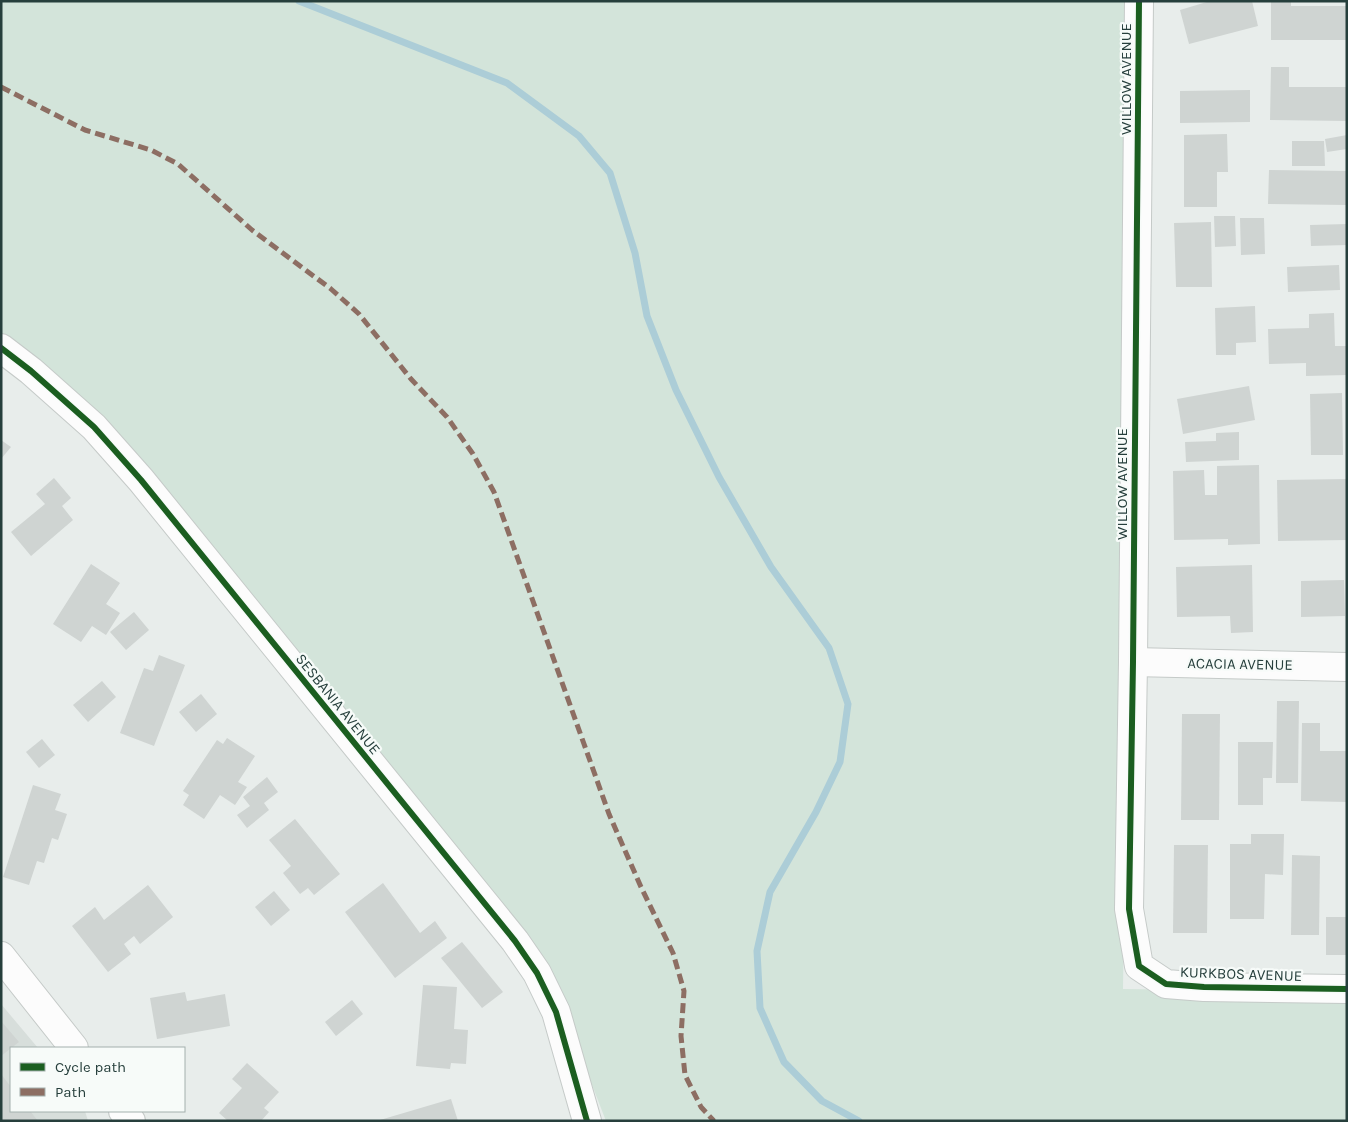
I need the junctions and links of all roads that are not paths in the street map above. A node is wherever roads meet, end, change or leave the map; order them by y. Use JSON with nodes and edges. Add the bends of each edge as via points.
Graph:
{"nodes":[{"id":1,"x":1139,"y":1,"type":"edge"},
{"id":2,"x":1,"y":348,"type":"edge"},
{"id":3,"x":1134,"y":662,"type":"junction"},
{"id":4,"x":1347,"y":667,"type":"edge"},
{"id":5,"x":1,"y":956,"type":"edge"},
{"id":6,"x":1140,"y":966,"type":"joint"},
{"id":7,"x":1347,"y":989,"type":"edge"},
{"id":8,"x":73,"y":1047,"type":"edge"},
{"id":9,"x":587,"y":1121,"type":"edge"}],
"edges":[{"from":1,"to":3,"type":"street","name":"WILLOW AVENUE"},
{"from":2,"to":9,"type":"street","name":"SESBANIA AVENUE","via":[[94,427],[141,480],[515,941],[537,973],[556,1012]]},
{"from":3,"to":4,"type":"street","name":"ACACIA AVENUE"},
{"from":3,"to":6,"type":"street","name":"WILLOW AVENUE","via":[[1129,909]]},
{"from":5,"to":8,"type":"street"},
{"from":6,"to":7,"type":"street","name":"KURKBOS AVENUE","via":[[1166,984]]}]}
